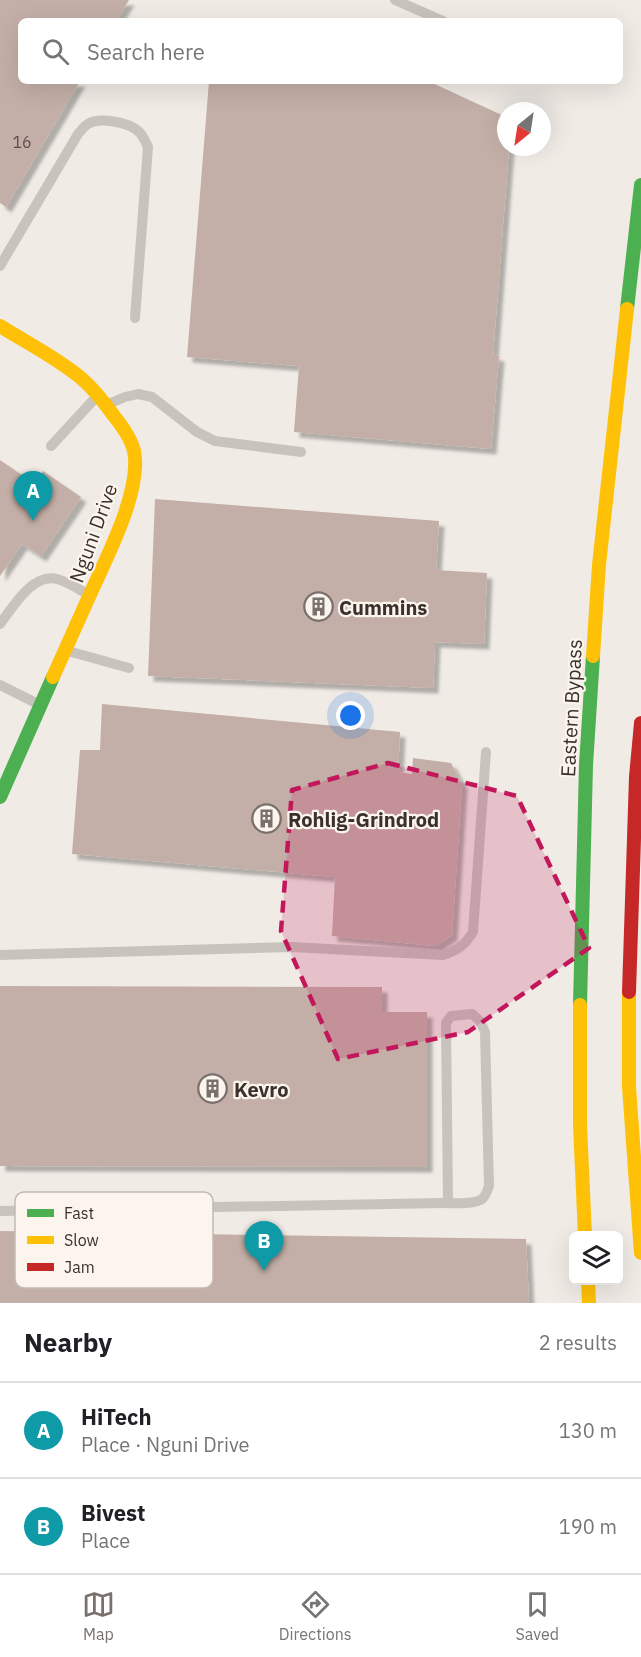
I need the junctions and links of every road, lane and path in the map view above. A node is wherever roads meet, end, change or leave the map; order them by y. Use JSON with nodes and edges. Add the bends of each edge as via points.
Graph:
{"nodes":[{"id":1,"x":395,"y":0,"type":"edge"},
{"id":2,"x":436,"y":18,"type":"edge"},
{"id":3,"x":641,"y":185,"type":"edge"},
{"id":4,"x":0,"y":266,"type":"edge"},
{"id":5,"x":135,"y":318,"type":"dead end"},
{"id":6,"x":0,"y":326,"type":"edge"},
{"id":7,"x":102,"y":400,"type":"junction"},
{"id":8,"x":51,"y":446,"type":"dead end"},
{"id":9,"x":301,"y":452,"type":"dead end"},
{"id":10,"x":91,"y":595,"type":"junction"},
{"id":11,"x":0,"y":624,"type":"edge"},
{"id":12,"x":64,"y":650,"type":"junction"},
{"id":13,"x":129,"y":668,"type":"dead end"},
{"id":14,"x":0,"y":685,"type":"edge"},
{"id":15,"x":40,"y":705,"type":"junction"},
{"id":16,"x":641,"y":723,"type":"edge"},
{"id":17,"x":486,"y":752,"type":"dead end"},
{"id":18,"x":0,"y":797,"type":"edge"},
{"id":19,"x":0,"y":955,"type":"edge"},
{"id":20,"x":448,"y":1203,"type":"junction"},
{"id":21,"x":213,"y":1207,"type":"edge"},
{"id":22,"x":0,"y":1211,"type":"edge"},
{"id":23,"x":15,"y":1211,"type":"edge"},
{"id":24,"x":585,"y":1231,"type":"edge"},
{"id":25,"x":641,"y":1253,"type":"edge"},
{"id":26,"x":588,"y":1285,"type":"edge"},
{"id":27,"x":589,"y":1303,"type":"edge"}],
"edges":[{"from":1,"to":2,"type":"lane"},
{"from":3,"to":24,"type":"main road","name":"Eastern Bypass","via":[[599,565],[586,765],[580,966]]},
{"from":4,"to":5,"type":"lane","via":[[78,134],[89,123],[122,123],[136,129],[148,147]]},
{"from":6,"to":7,"type":"main road","name":"Nguni Drive","via":[[68,368]]},
{"from":7,"to":8,"type":"lane"},
{"from":7,"to":9,"type":"lane","via":[[138,394],[152,397],[215,441]]},
{"from":7,"to":10,"type":"main road","name":"Nguni Drive","via":[[126,433],[134,453],[134,472],[118,532]]},
{"from":10,"to":11,"type":"lane","via":[[46,578],[28,589]]},
{"from":10,"to":12,"type":"main road","name":"Nguni Drive"},
{"from":12,"to":13,"type":"lane"},
{"from":12,"to":15,"type":"main road","name":"Nguni Drive"},
{"from":14,"to":15,"type":"lane"},
{"from":15,"to":18,"type":"main road","name":"Nguni Drive"},
{"from":16,"to":25,"type":"main road","via":[[629,965],[629,1087]]},
{"from":17,"to":19,"type":"lane","via":[[472,932],[466,944],[456,951],[443,955],[291,947]]},
{"from":20,"to":20,"type":"lane","via":[[481,1200],[489,1186],[485,1032],[472,1014],[451,1016],[447,1023]]},
{"from":20,"to":21,"type":"lane"},
{"from":22,"to":23,"type":"lane"},
{"from":26,"to":27,"type":"main road"}]}
